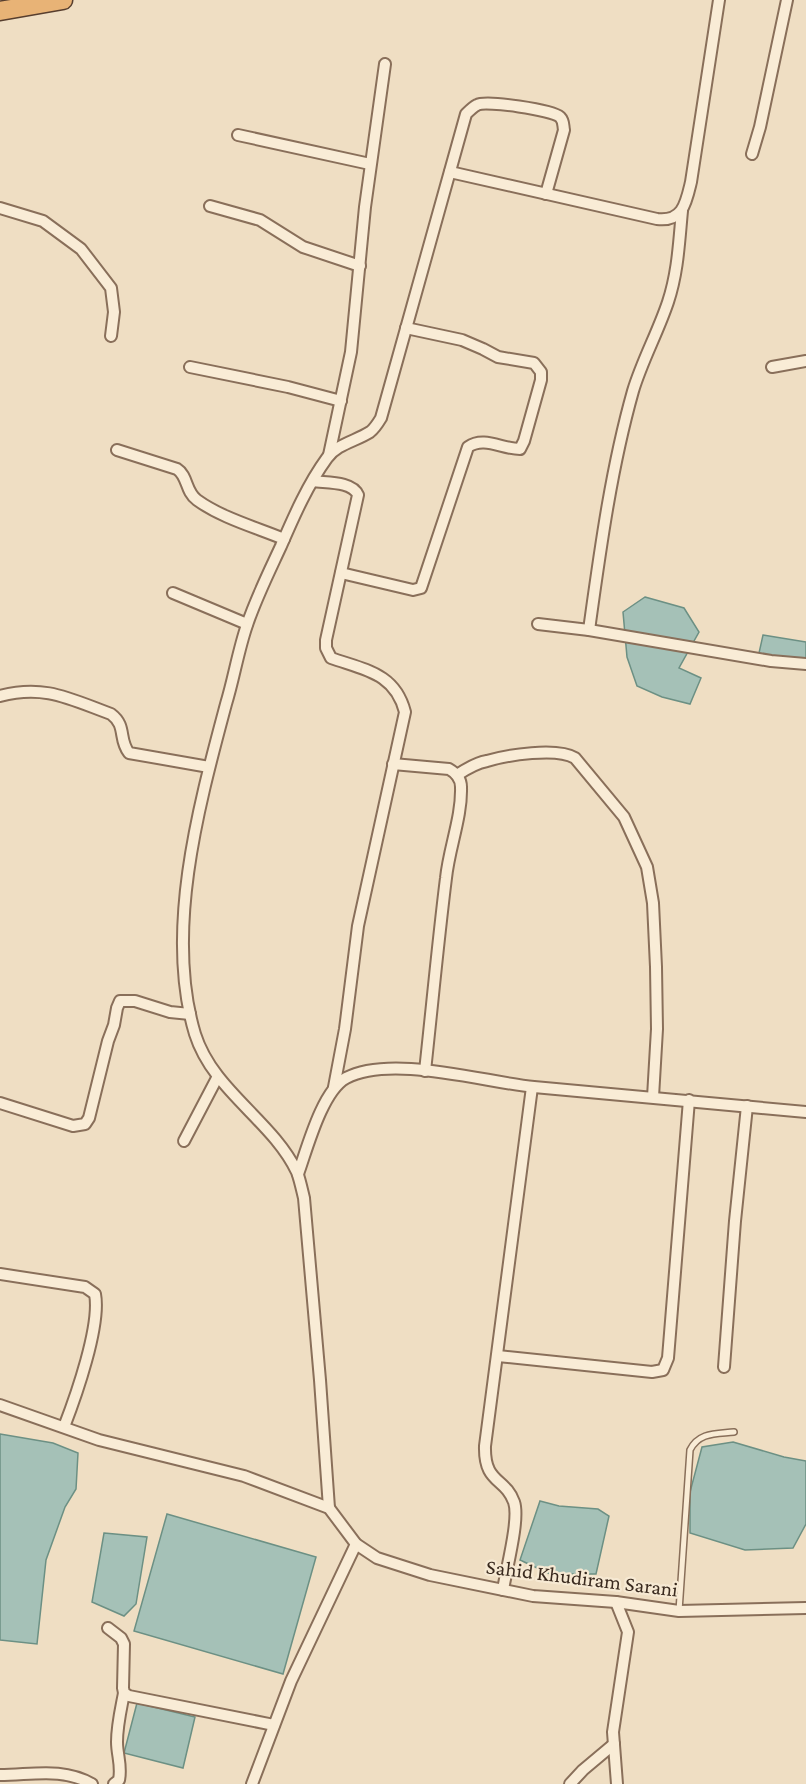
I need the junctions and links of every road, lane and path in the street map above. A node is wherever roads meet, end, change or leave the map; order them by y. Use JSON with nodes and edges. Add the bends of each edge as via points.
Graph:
{"nodes":[{"id":1,"x":63,"y":0,"type":"edge"},
{"id":2,"x":719,"y":0,"type":"edge"},
{"id":3,"x":787,"y":0,"type":"edge"},
{"id":4,"x":0,"y":11,"type":"edge"},
{"id":5,"x":385,"y":64,"type":"dead end"},
{"id":6,"x":238,"y":135,"type":"dead end"},
{"id":7,"x":752,"y":154,"type":"dead end"},
{"id":8,"x":370,"y":164,"type":"junction"},
{"id":9,"x":450,"y":172,"type":"junction"},
{"id":10,"x":546,"y":194,"type":"junction"},
{"id":11,"x":210,"y":206,"type":"dead end"},
{"id":12,"x":0,"y":208,"type":"edge"},
{"id":13,"x":682,"y":211,"type":"junction"},
{"id":14,"x":360,"y":266,"type":"junction"},
{"id":15,"x":406,"y":328,"type":"junction"},
{"id":16,"x":111,"y":336,"type":"dead end"},
{"id":17,"x":806,"y":361,"type":"edge"},
{"id":18,"x":190,"y":367,"type":"dead end"},
{"id":19,"x":772,"y":367,"type":"dead end"},
{"id":20,"x":341,"y":401,"type":"junction"},
{"id":21,"x":117,"y":450,"type":"dead end"},
{"id":22,"x":328,"y":455,"type":"junction"},
{"id":23,"x":313,"y":481,"type":"junction"},
{"id":24,"x":284,"y":539,"type":"junction"},
{"id":25,"x":341,"y":573,"type":"junction"},
{"id":26,"x":173,"y":592,"type":"dead end"},
{"id":27,"x":247,"y":624,"type":"junction"},
{"id":28,"x":538,"y":624,"type":"dead end"},
{"id":29,"x":589,"y":630,"type":"junction"},
{"id":30,"x":806,"y":664,"type":"edge"},
{"id":31,"x":0,"y":696,"type":"edge"},
{"id":32,"x":393,"y":764,"type":"junction"},
{"id":33,"x":209,"y":767,"type":"junction"},
{"id":34,"x":457,"y":775,"type":"junction"},
{"id":35,"x":190,"y":1014,"type":"junction"},
{"id":36,"x":425,"y":1071,"type":"junction"},
{"id":37,"x":217,"y":1078,"type":"junction"},
{"id":38,"x":334,"y":1087,"type":"junction"},
{"id":39,"x":532,"y":1087,"type":"junction"},
{"id":40,"x":653,"y":1097,"type":"junction"},
{"id":41,"x":689,"y":1100,"type":"junction"},
{"id":42,"x":0,"y":1103,"type":"edge"},
{"id":43,"x":747,"y":1106,"type":"junction"},
{"id":44,"x":806,"y":1112,"type":"edge"},
{"id":45,"x":184,"y":1141,"type":"dead end"},
{"id":46,"x":298,"y":1174,"type":"junction"},
{"id":47,"x":0,"y":1274,"type":"edge"},
{"id":48,"x":498,"y":1356,"type":"junction"},
{"id":49,"x":724,"y":1366,"type":"dead end"},
{"id":50,"x":0,"y":1405,"type":"edge"},
{"id":51,"x":64,"y":1427,"type":"junction"},
{"id":52,"x":734,"y":1432,"type":"dead end"},
{"id":53,"x":329,"y":1508,"type":"junction"},
{"id":54,"x":356,"y":1544,"type":"junction"},
{"id":55,"x":503,"y":1590,"type":"junction"},
{"id":56,"x":616,"y":1602,"type":"junction"},
{"id":57,"x":806,"y":1608,"type":"edge"},
{"id":58,"x":679,"y":1611,"type":"junction"},
{"id":59,"x":108,"y":1628,"type":"dead end"},
{"id":60,"x":124,"y":1693,"type":"junction"},
{"id":61,"x":274,"y":1725,"type":"junction"},
{"id":62,"x":614,"y":1744,"type":"junction"},
{"id":63,"x":0,"y":1775,"type":"edge"},
{"id":64,"x":92,"y":1784,"type":"edge"},
{"id":65,"x":114,"y":1784,"type":"edge"},
{"id":66,"x":252,"y":1784,"type":"edge"},
{"id":67,"x":570,"y":1784,"type":"edge"},
{"id":68,"x":617,"y":1784,"type":"edge"}],
"edges":[{"from":1,"to":4,"type":"highway"},
{"from":2,"to":13,"type":"street","via":[[691,182]]},
{"from":3,"to":7,"type":"street"},
{"from":5,"to":8,"type":"street"},
{"from":6,"to":8,"type":"street"},
{"from":8,"to":14,"type":"street"},
{"from":9,"to":10,"type":"street"},
{"from":9,"to":10,"type":"street","via":[[466,114],[478,104],[549,113],[559,116],[564,130]]},
{"from":9,"to":15,"type":"street"},
{"from":10,"to":13,"type":"street","via":[[667,221]]},
{"from":11,"to":14,"type":"street","via":[[260,220],[303,247]]},
{"from":12,"to":16,"type":"street","via":[[43,221],[81,249],[111,288]]},
{"from":13,"to":29,"type":"street","via":[[668,303],[634,391],[621,444],[602,536]]},
{"from":14,"to":20,"type":"street","via":[[351,352]]},
{"from":15,"to":22,"type":"street","via":[[381,418],[371,432]]},
{"from":15,"to":25,"type":"street","via":[[462,340],[498,357],[534,363],[541,372],[541,380],[519,449],[483,442],[468,447],[421,588],[413,590]]},
{"from":17,"to":19,"type":"street"},
{"from":18,"to":20,"type":"street"},
{"from":20,"to":22,"type":"street"},
{"from":21,"to":24,"type":"street","via":[[177,469],[196,499]]},
{"from":22,"to":23,"type":"street"},
{"from":23,"to":24,"type":"street"},
{"from":23,"to":25,"type":"street","via":[[350,486],[358,495]]},
{"from":24,"to":27,"type":"street"},
{"from":25,"to":32,"type":"street","via":[[326,648],[331,658],[380,676],[402,698],[405,712]]},
{"from":26,"to":27,"type":"street"},
{"from":27,"to":33,"type":"street"},
{"from":28,"to":29,"type":"street"},
{"from":29,"to":30,"type":"street"},
{"from":31,"to":33,"type":"street","via":[[18,691],[50,692],[118,719],[129,753]]},
{"from":32,"to":34,"type":"street","via":[[439,768]]},
{"from":32,"to":38,"type":"street","via":[[358,926]]},
{"from":33,"to":35,"type":"street","via":[[189,861],[186,897],[184,965]]},
{"from":34,"to":36,"type":"street","via":[[461,786],[459,808],[446,875]]},
{"from":34,"to":40,"type":"street","via":[[486,761],[550,753],[570,755],[624,817],[647,867],[653,903],[657,1029]]},
{"from":35,"to":37,"type":"street","via":[[204,1058]]},
{"from":35,"to":42,"type":"street","via":[[135,1000],[120,1002],[85,1124],[73,1126]]},
{"from":36,"to":38,"type":"street","via":[[365,1071]]},
{"from":36,"to":39,"type":"street"},
{"from":37,"to":45,"type":"street"},
{"from":37,"to":46,"type":"street","via":[[273,1138]]},
{"from":38,"to":46,"type":"street"},
{"from":39,"to":40,"type":"street"},
{"from":39,"to":48,"type":"street"},
{"from":40,"to":41,"type":"street"},
{"from":41,"to":43,"type":"street"},
{"from":41,"to":48,"type":"street","via":[[668,1358],[663,1370],[651,1372]]},
{"from":43,"to":44,"type":"street"},
{"from":43,"to":49,"type":"street"},
{"from":46,"to":53,"type":"street","via":[[307,1223]]},
{"from":47,"to":51,"type":"street","via":[[85,1287],[95,1294],[96,1316]]},
{"from":48,"to":55,"type":"street","via":[[485,1460],[514,1503]]},
{"from":50,"to":51,"type":"street"},
{"from":51,"to":53,"type":"street","via":[[99,1440],[244,1476]]},
{"from":52,"to":58,"type":"lane","via":[[707,1434],[690,1450]]},
{"from":53,"to":54,"type":"street","name":"Sahid Khudiram Sarani"},
{"from":54,"to":55,"type":"street","name":"Sahid Khudiram Sarani","via":[[377,1558],[430,1575]]},
{"from":54,"to":61,"type":"street"},
{"from":55,"to":56,"type":"street","name":"Sahid Khudiram Sarani"},
{"from":56,"to":58,"type":"street","name":"Sahid Khudiram Sarani"},
{"from":56,"to":62,"type":"street","via":[[628,1632]]},
{"from":57,"to":58,"type":"street","name":"Sahid Khudiram Sarani"},
{"from":59,"to":60,"type":"street","via":[[124,1644]]},
{"from":60,"to":61,"type":"street"},
{"from":60,"to":65,"type":"street","via":[[117,1734],[121,1771]]},
{"from":61,"to":66,"type":"street"},
{"from":62,"to":67,"type":"street"},
{"from":62,"to":68,"type":"street"},
{"from":63,"to":64,"type":"street","via":[[55,1773]]}]}
